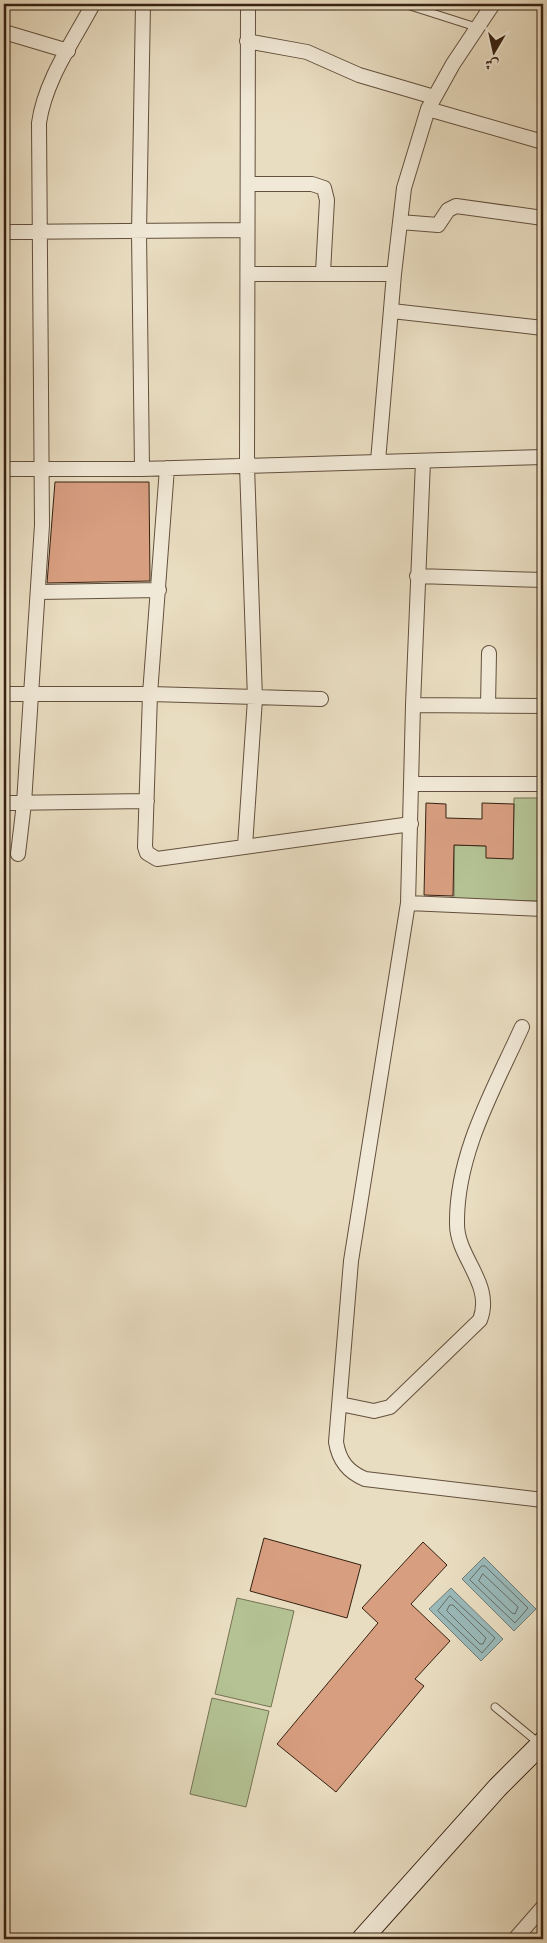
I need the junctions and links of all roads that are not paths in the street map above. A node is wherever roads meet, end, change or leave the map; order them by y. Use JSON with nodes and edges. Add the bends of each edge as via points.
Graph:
{"nodes":[{"id":1,"x":93,"y":4,"type":"edge"},
{"id":2,"x":143,"y":4,"type":"edge"},
{"id":3,"x":248,"y":4,"type":"edge"},
{"id":4,"x":404,"y":4,"type":"edge"},
{"id":5,"x":493,"y":4,"type":"edge"},
{"id":6,"x":476,"y":27,"type":"junction"},
{"id":7,"x":4,"y":32,"type":"edge"},
{"id":8,"x":247,"y":41,"type":"junction"},
{"id":9,"x":68,"y":51,"type":"junction"},
{"id":10,"x":431,"y":103,"type":"junction"},
{"id":11,"x":543,"y":142,"type":"edge"},
{"id":12,"x":248,"y":184,"type":"junction"},
{"id":13,"x":543,"y":218,"type":"edge"},
{"id":14,"x":400,"y":222,"type":"junction"},
{"id":15,"x":247,"y":230,"type":"junction"},
{"id":16,"x":4,"y":232,"type":"edge"},
{"id":17,"x":39,"y":232,"type":"junction"},
{"id":18,"x":139,"y":232,"type":"junction"},
{"id":19,"x":323,"y":272,"type":"junction"},
{"id":20,"x":248,"y":274,"type":"junction"},
{"id":21,"x":394,"y":274,"type":"junction"},
{"id":22,"x":392,"y":311,"type":"junction"},
{"id":23,"x":543,"y":328,"type":"edge"},
{"id":24,"x":543,"y":457,"type":"edge"},
{"id":25,"x":378,"y":461,"type":"junction"},
{"id":26,"x":423,"y":461,"type":"junction"},
{"id":27,"x":247,"y":466,"type":"junction"},
{"id":28,"x":167,"y":468,"type":"junction"},
{"id":29,"x":4,"y":469,"type":"edge"},
{"id":30,"x":42,"y":469,"type":"junction"},
{"id":31,"x":142,"y":469,"type":"junction"},
{"id":32,"x":417,"y":576,"type":"junction"},
{"id":33,"x":543,"y":580,"type":"edge"},
{"id":34,"x":159,"y":590,"type":"junction"},
{"id":35,"x":39,"y":592,"type":"junction"},
{"id":36,"x":489,"y":653,"type":"dead end"},
{"id":37,"x":4,"y":694,"type":"edge"},
{"id":38,"x":150,"y":694,"type":"junction"},
{"id":39,"x":32,"y":695,"type":"junction"},
{"id":40,"x":255,"y":699,"type":"junction"},
{"id":41,"x":321,"y":699,"type":"dead end"},
{"id":42,"x":413,"y":705,"type":"junction"},
{"id":43,"x":488,"y":706,"type":"junction"},
{"id":44,"x":543,"y":706,"type":"edge"},
{"id":45,"x":410,"y":784,"type":"junction"},
{"id":46,"x":543,"y":784,"type":"edge"},
{"id":47,"x":147,"y":800,"type":"junction"},
{"id":48,"x":4,"y":803,"type":"edge"},
{"id":49,"x":24,"y":803,"type":"junction"},
{"id":50,"x":411,"y":824,"type":"junction"},
{"id":51,"x":245,"y":846,"type":"junction"},
{"id":52,"x":18,"y":854,"type":"dead end"},
{"id":53,"x":408,"y":903,"type":"junction"},
{"id":54,"x":543,"y":909,"type":"edge"},
{"id":55,"x":522,"y":1027,"type":"dead end"},
{"id":56,"x":340,"y":1404,"type":"junction"},
{"id":57,"x":543,"y":1500,"type":"edge"},
{"id":58,"x":495,"y":1707,"type":"dead end"},
{"id":59,"x":542,"y":1743,"type":"edge"},
{"id":60,"x":542,"y":1910,"type":"edge"},
{"id":61,"x":362,"y":1939,"type":"edge"},
{"id":62,"x":515,"y":1939,"type":"edge"}],
"edges":[{"from":1,"to":9,"type":"street"},
{"from":2,"to":18,"type":"street"},
{"from":3,"to":8,"type":"street"},
{"from":4,"to":6,"type":"lane"},
{"from":5,"to":6,"type":"street"},
{"from":6,"to":10,"type":"street"},
{"from":7,"to":9,"type":"street"},
{"from":8,"to":10,"type":"street","via":[[307,52]]},
{"from":8,"to":12,"type":"street"},
{"from":9,"to":17,"type":"street","via":[[41,107],[37,142]]},
{"from":10,"to":11,"type":"street"},
{"from":10,"to":14,"type":"street","via":[[404,188]]},
{"from":12,"to":15,"type":"street"},
{"from":12,"to":19,"type":"street","via":[[312,184],[324,188],[327,200]]},
{"from":13,"to":14,"type":"street","via":[[456,206],[450,208],[438,224]]},
{"from":14,"to":21,"type":"street"},
{"from":15,"to":18,"type":"street"},
{"from":15,"to":20,"type":"street"},
{"from":16,"to":17,"type":"street"},
{"from":17,"to":18,"type":"street"},
{"from":17,"to":30,"type":"street"},
{"from":18,"to":31,"type":"street"},
{"from":19,"to":20,"type":"street"},
{"from":19,"to":21,"type":"street"},
{"from":20,"to":27,"type":"street"},
{"from":21,"to":22,"type":"street"},
{"from":22,"to":23,"type":"street"},
{"from":22,"to":25,"type":"street"},
{"from":24,"to":26,"type":"street"},
{"from":25,"to":26,"type":"street"},
{"from":25,"to":27,"type":"street"},
{"from":26,"to":32,"type":"street"},
{"from":27,"to":28,"type":"street"},
{"from":27,"to":40,"type":"street"},
{"from":28,"to":31,"type":"street"},
{"from":28,"to":34,"type":"street"},
{"from":29,"to":30,"type":"street"},
{"from":30,"to":31,"type":"street"},
{"from":30,"to":35,"type":"street"},
{"from":32,"to":33,"type":"street"},
{"from":32,"to":42,"type":"street"},
{"from":34,"to":35,"type":"street"},
{"from":34,"to":38,"type":"street"},
{"from":35,"to":39,"type":"street"},
{"from":36,"to":43,"type":"street"},
{"from":37,"to":39,"type":"street"},
{"from":38,"to":39,"type":"street"},
{"from":38,"to":40,"type":"street"},
{"from":38,"to":47,"type":"street"},
{"from":39,"to":49,"type":"street"},
{"from":40,"to":41,"type":"street"},
{"from":40,"to":51,"type":"street"},
{"from":42,"to":43,"type":"street"},
{"from":42,"to":45,"type":"street"},
{"from":43,"to":44,"type":"street"},
{"from":45,"to":46,"type":"street"},
{"from":45,"to":50,"type":"street"},
{"from":47,"to":49,"type":"street"},
{"from":47,"to":51,"type":"street","via":[[145,847],[153,858]]},
{"from":48,"to":49,"type":"street"},
{"from":49,"to":52,"type":"street"},
{"from":50,"to":51,"type":"street"},
{"from":50,"to":53,"type":"street"},
{"from":53,"to":54,"type":"street"},
{"from":53,"to":56,"type":"street","via":[[352,1261]]},
{"from":55,"to":56,"type":"street","via":[[469,1150],[461,1190],[457,1232],[482,1287],[483,1312],[480,1320],[390,1407],[374,1411]]},
{"from":56,"to":57,"type":"street","via":[[337,1450],[344,1465],[358,1476],[386,1483]]},
{"from":58,"to":59,"type":"lane"},
{"from":59,"to":61,"type":"main road","via":[[498,1787]]},
{"from":60,"to":62,"type":"street"}]}
